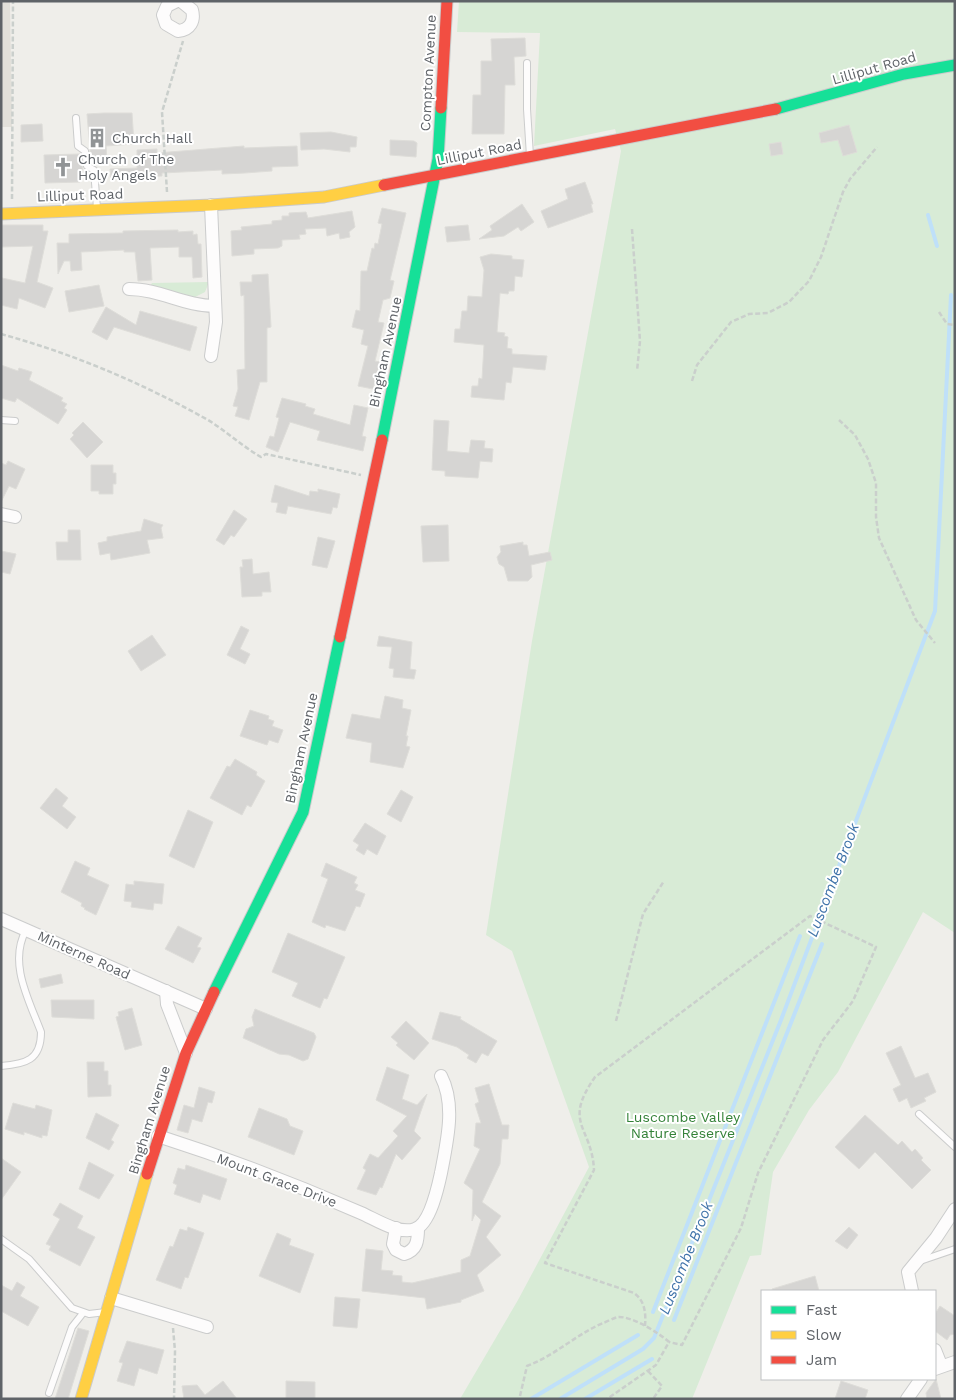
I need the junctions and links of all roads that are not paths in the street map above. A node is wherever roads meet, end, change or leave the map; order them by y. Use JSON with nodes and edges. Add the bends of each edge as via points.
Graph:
{"nodes":[{"id":1,"x":176,"y":1,"type":"edge"},
{"id":2,"x":181,"y":1,"type":"edge"},
{"id":3,"x":447,"y":1,"type":"edge"},
{"id":4,"x":527,"y":63,"type":"dead end"},
{"id":5,"x":955,"y":65,"type":"edge"},
{"id":6,"x":76,"y":118,"type":"dead end"},
{"id":7,"x":530,"y":158,"type":"junction"},
{"id":8,"x":434,"y":177,"type":"junction"},
{"id":9,"x":210,"y":205,"type":"junction"},
{"id":10,"x":97,"y":210,"type":"junction"},
{"id":11,"x":6,"y":213,"type":"edge"},
{"id":12,"x":129,"y":289,"type":"dead end"},
{"id":13,"x":215,"y":306,"type":"junction"},
{"id":14,"x":212,"y":356,"type":"dead end"},
{"id":15,"x":1,"y":420,"type":"edge"},
{"id":16,"x":15,"y":422,"type":"dead end"},
{"id":17,"x":1,"y":514,"type":"edge"},
{"id":18,"x":15,"y":517,"type":"dead end"},
{"id":19,"x":1,"y":919,"type":"edge"},
{"id":20,"x":26,"y":930,"type":"junction"},
{"id":21,"x":166,"y":991,"type":"junction"},
{"id":22,"x":206,"y":1009,"type":"junction"},
{"id":23,"x":186,"y":1053,"type":"junction"},
{"id":24,"x":1,"y":1066,"type":"edge"},
{"id":25,"x":441,"y":1076,"type":"dead end"},
{"id":26,"x":918,"y":1114,"type":"dead end"},
{"id":27,"x":158,"y":1136,"type":"junction"},
{"id":28,"x":955,"y":1147,"type":"edge"},
{"id":29,"x":955,"y":1209,"type":"edge"},
{"id":30,"x":396,"y":1228,"type":"junction"},
{"id":31,"x":418,"y":1228,"type":"junction"},
{"id":32,"x":1,"y":1239,"type":"edge"},
{"id":33,"x":955,"y":1249,"type":"edge"},
{"id":34,"x":916,"y":1263,"type":"junction"},
{"id":35,"x":912,"y":1290,"type":"edge"},
{"id":36,"x":111,"y":1298,"type":"junction"},
{"id":37,"x":107,"y":1312,"type":"junction"},
{"id":38,"x":83,"y":1313,"type":"junction"},
{"id":39,"x":207,"y":1327,"type":"dead end"},
{"id":40,"x":955,"y":1362,"type":"edge"},
{"id":41,"x":938,"y":1367,"type":"edge"},
{"id":42,"x":920,"y":1380,"type":"edge"},
{"id":43,"x":49,"y":1393,"type":"dead end"},
{"id":44,"x":81,"y":1399,"type":"edge"},
{"id":45,"x":907,"y":1399,"type":"edge"}],
"edges":[{"from":1,"to":2,"type":"street","via":[[164,10],[166,24],[178,31],[191,25],[194,15]]},
{"from":3,"to":8,"type":"street","name":"Compton Avenue","via":[[438,159]]},
{"from":4,"to":7,"type":"lane"},
{"from":5,"to":7,"type":"street","name":"Lilliput Road","via":[[904,74],[781,108]]},
{"from":6,"to":10,"type":"lane","via":[[78,146],[85,151],[87,166],[94,170]]},
{"from":7,"to":8,"type":"street","name":"Lilliput Road"},
{"from":8,"to":9,"type":"street","name":"Lilliput Road","via":[[324,197]]},
{"from":8,"to":22,"type":"street","name":"Bingham Avenue","via":[[303,812]]},
{"from":9,"to":10,"type":"street","name":"Lilliput Road"},
{"from":9,"to":13,"type":"street"},
{"from":10,"to":11,"type":"street","name":"Lilliput Road"},
{"from":12,"to":13,"type":"street","via":[[144,289],[204,306]]},
{"from":13,"to":14,"type":"street"},
{"from":15,"to":16,"type":"lane"},
{"from":17,"to":18,"type":"street"},
{"from":19,"to":20,"type":"street","name":"Minterne Road"},
{"from":20,"to":21,"type":"street","name":"Minterne Road"},
{"from":20,"to":24,"type":"lane","via":[[19,944],[17,959],[40,1032],[40,1044],[37,1053],[28,1061]]},
{"from":21,"to":22,"type":"street","name":"Minterne Road"},
{"from":21,"to":23,"type":"street","via":[[167,1004]]},
{"from":22,"to":23,"type":"street","name":"Bingham Avenue"},
{"from":23,"to":27,"type":"street","name":"Bingham Avenue"},
{"from":25,"to":31,"type":"street","via":[[448,1090],[449,1104],[445,1152],[435,1198]]},
{"from":26,"to":28,"type":"lane"},
{"from":27,"to":30,"type":"street","name":"Mount Grace Drive","via":[[311,1191]]},
{"from":27,"to":36,"type":"street","name":"Bingham Avenue"},
{"from":29,"to":34,"type":"street"},
{"from":30,"to":31,"type":"street","name":"Mount Grace Drive"},
{"from":30,"to":31,"type":"street","via":[[392,1244],[404,1254],[416,1245]]},
{"from":32,"to":38,"type":"lane","via":[[29,1259],[72,1308]]},
{"from":33,"to":34,"type":"lane"},
{"from":34,"to":35,"type":"street","via":[[908,1272]]},
{"from":36,"to":37,"type":"street","name":"Bingham Avenue"},
{"from":36,"to":39,"type":"street"},
{"from":37,"to":38,"type":"lane"},
{"from":37,"to":44,"type":"street","name":"Bingham Avenue"},
{"from":38,"to":43,"type":"lane","via":[[72,1327]]},
{"from":40,"to":41,"type":"street"},
{"from":42,"to":45,"type":"street"}]}
